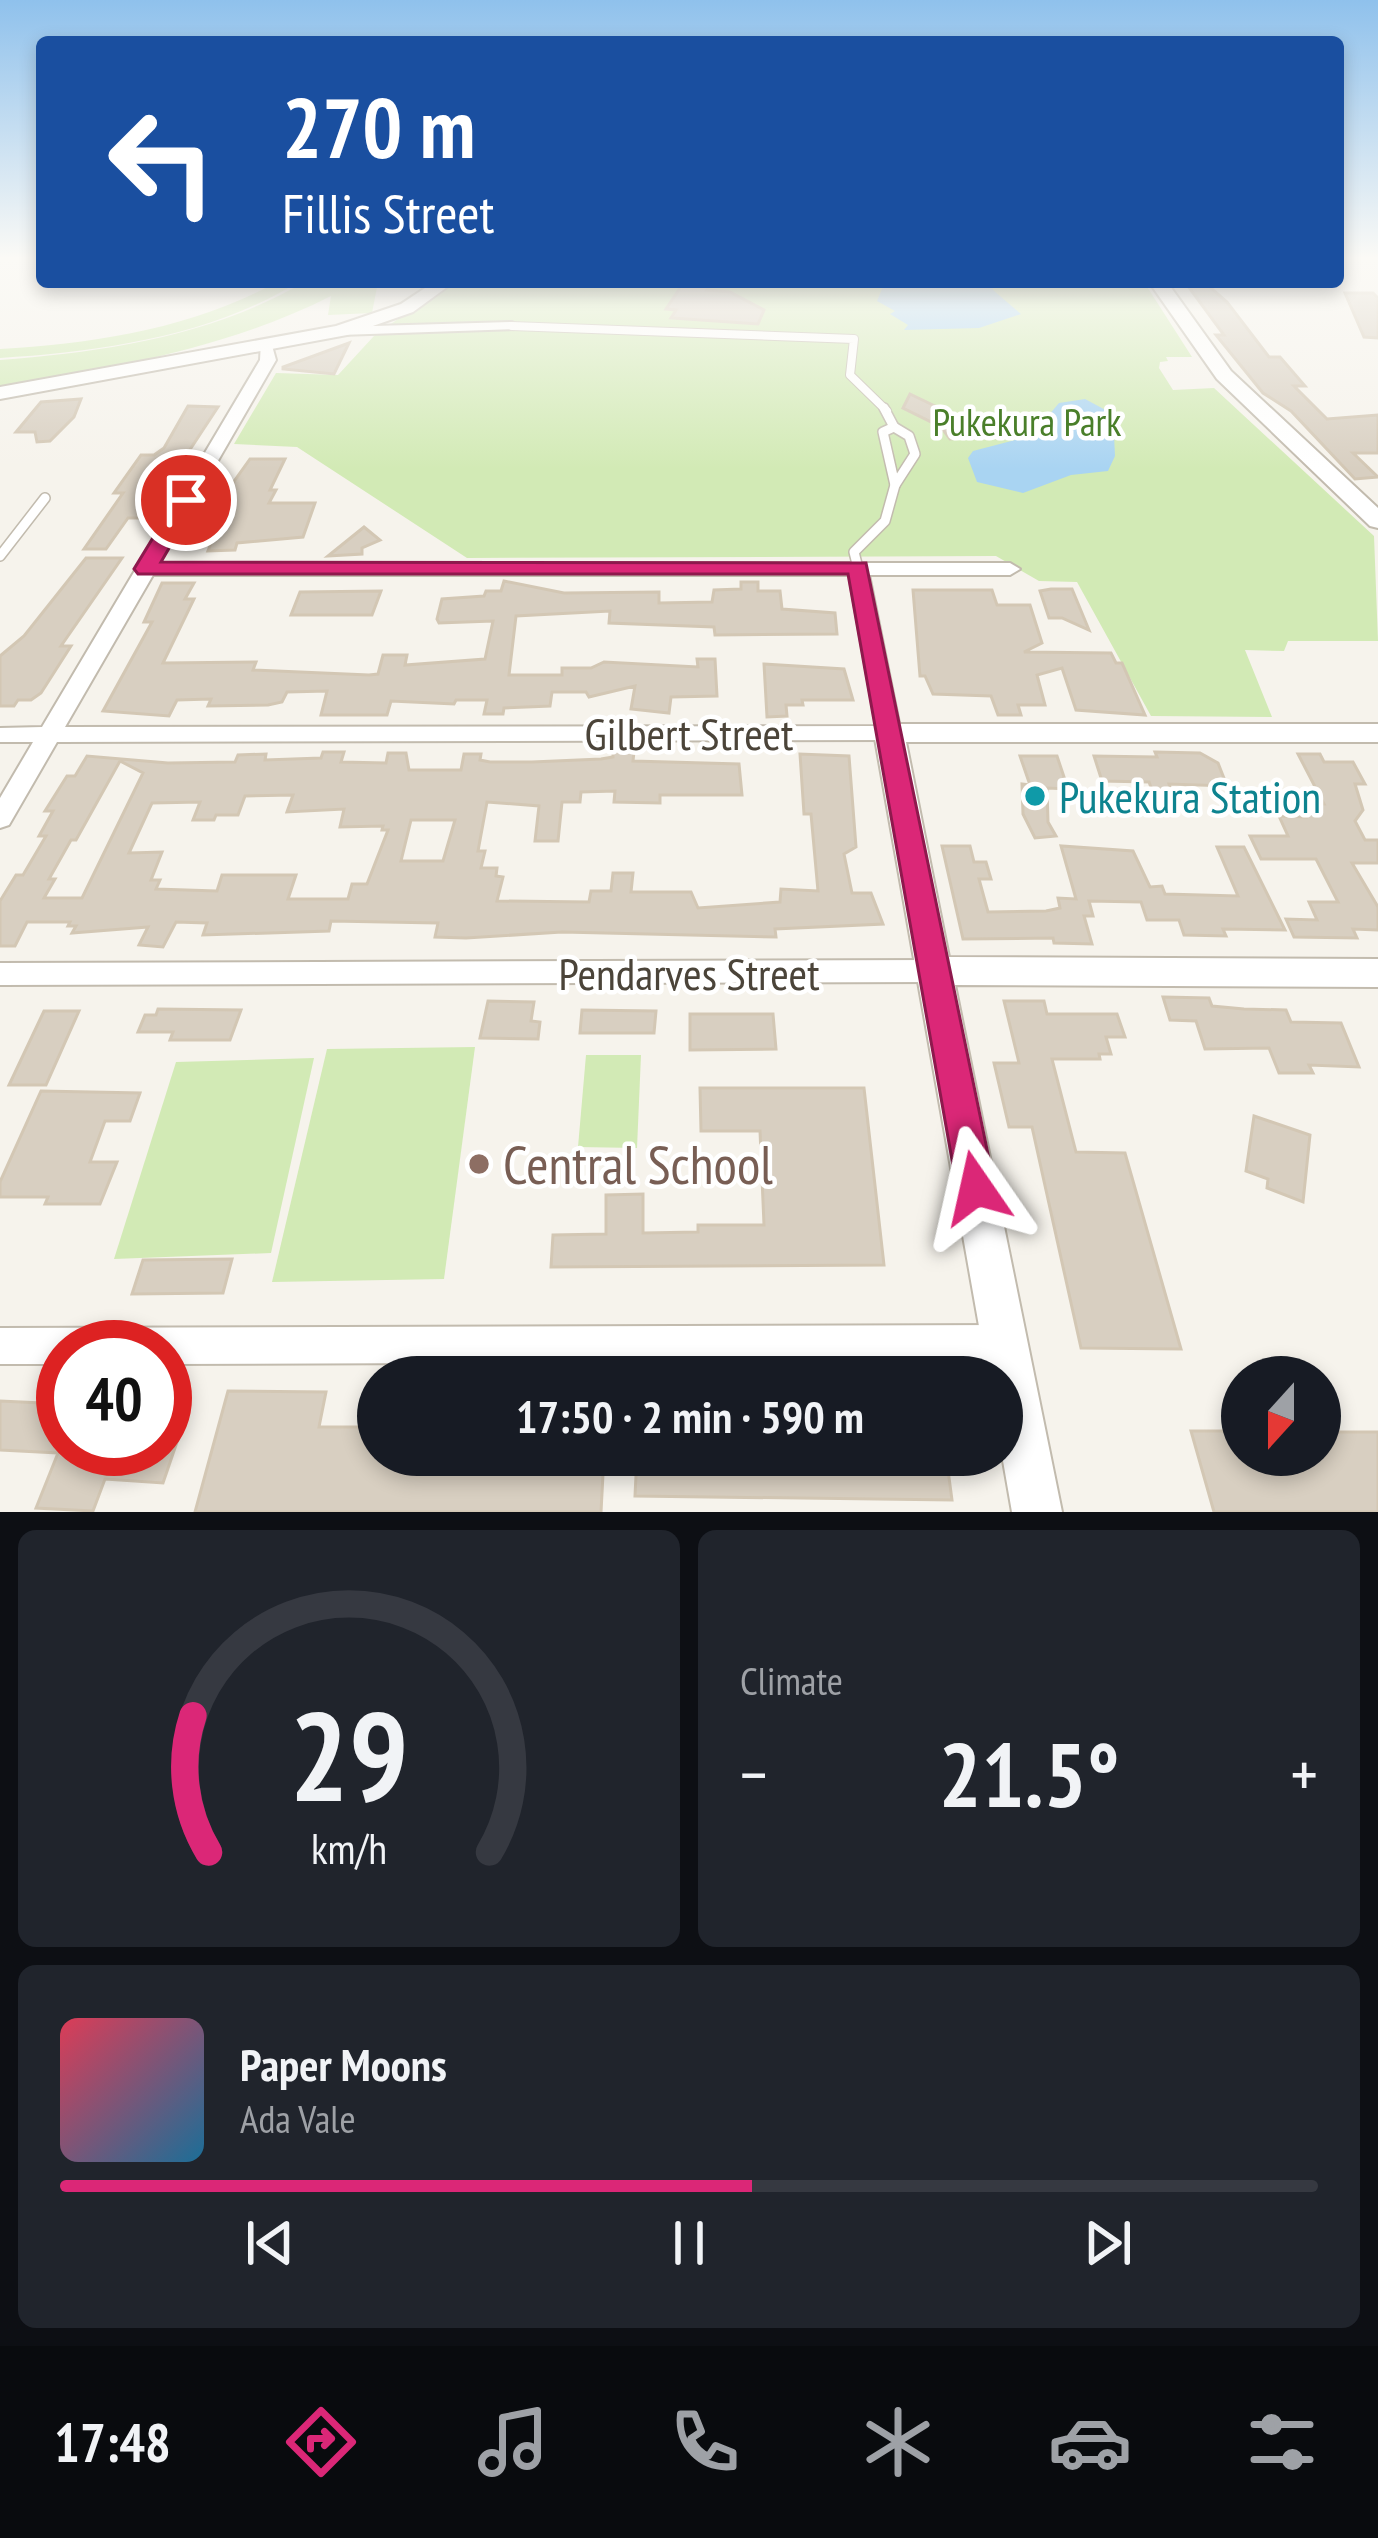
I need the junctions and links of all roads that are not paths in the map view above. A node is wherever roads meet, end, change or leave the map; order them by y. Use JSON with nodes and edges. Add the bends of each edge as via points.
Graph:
{"nodes":[{"id":1,"x":350,"y":328,"type":"edge"},
{"id":2,"x":458,"y":328,"type":"edge"},
{"id":3,"x":537,"y":328,"type":"edge"},
{"id":4,"x":1191,"y":328,"type":"edge"},
{"id":5,"x":340,"y":331,"type":"junction"},
{"id":6,"x":266,"y":345,"type":"junction"},
{"id":7,"x":0,"y":393,"type":"edge"},
{"id":8,"x":894,"y":427,"type":"junction"},
{"id":9,"x":895,"y":485,"type":"junction"},
{"id":10,"x":45,"y":498,"type":"dead end"},
{"id":11,"x":1378,"y":520,"type":"edge"},
{"id":12,"x":0,"y":556,"type":"edge"},
{"id":13,"x":858,"y":568,"type":"junction"},
{"id":14,"x":1010,"y":568,"type":"dead end"},
{"id":15,"x":146,"y":569,"type":"junction"},
{"id":16,"x":889,"y":733,"type":"junction"},
{"id":17,"x":1378,"y":733,"type":"edge"},
{"id":18,"x":0,"y":735,"type":"edge"},
{"id":19,"x":49,"y":735,"type":"junction"},
{"id":20,"x":0,"y":819,"type":"edge"},
{"id":21,"x":934,"y":971,"type":"junction"},
{"id":22,"x":1378,"y":973,"type":"edge"},
{"id":23,"x":0,"y":974,"type":"edge"},
{"id":24,"x":1006,"y":1343,"type":"junction"},
{"id":25,"x":0,"y":1346,"type":"edge"},
{"id":26,"x":1037,"y":1512,"type":"edge"}],
"edges":[{"from":1,"to":5,"type":"street"},
{"from":2,"to":5,"type":"street"},
{"from":3,"to":8,"type":"lane","via":[[854,340],[850,375]]},
{"from":4,"to":11,"type":"street","via":[[1224,375]]},
{"from":5,"to":6,"type":"street"},
{"from":6,"to":7,"type":"street"},
{"from":6,"to":15,"type":"street","via":[[268,360]]},
{"from":8,"to":9,"type":"lane","via":[[883,433]]},
{"from":8,"to":9,"type":"lane","via":[[909,436],[915,454]]},
{"from":9,"to":13,"type":"lane","via":[[885,521],[854,552]]},
{"from":10,"to":12,"type":"lane"},
{"from":13,"to":14,"type":"street"},
{"from":13,"to":15,"type":"street"},
{"from":13,"to":16,"type":"street"},
{"from":15,"to":19,"type":"street"},
{"from":16,"to":17,"type":"street","name":"Gilbert Street"},
{"from":16,"to":19,"type":"street","name":"Gilbert Street"},
{"from":16,"to":21,"type":"street"},
{"from":18,"to":19,"type":"street","name":"Gilbert Street"},
{"from":19,"to":20,"type":"street"},
{"from":21,"to":22,"type":"street","name":"Pendarves Street"},
{"from":21,"to":23,"type":"street","name":"Pendarves Street"},
{"from":21,"to":24,"type":"street"},
{"from":24,"to":25,"type":"street"},
{"from":24,"to":26,"type":"street"}]}
